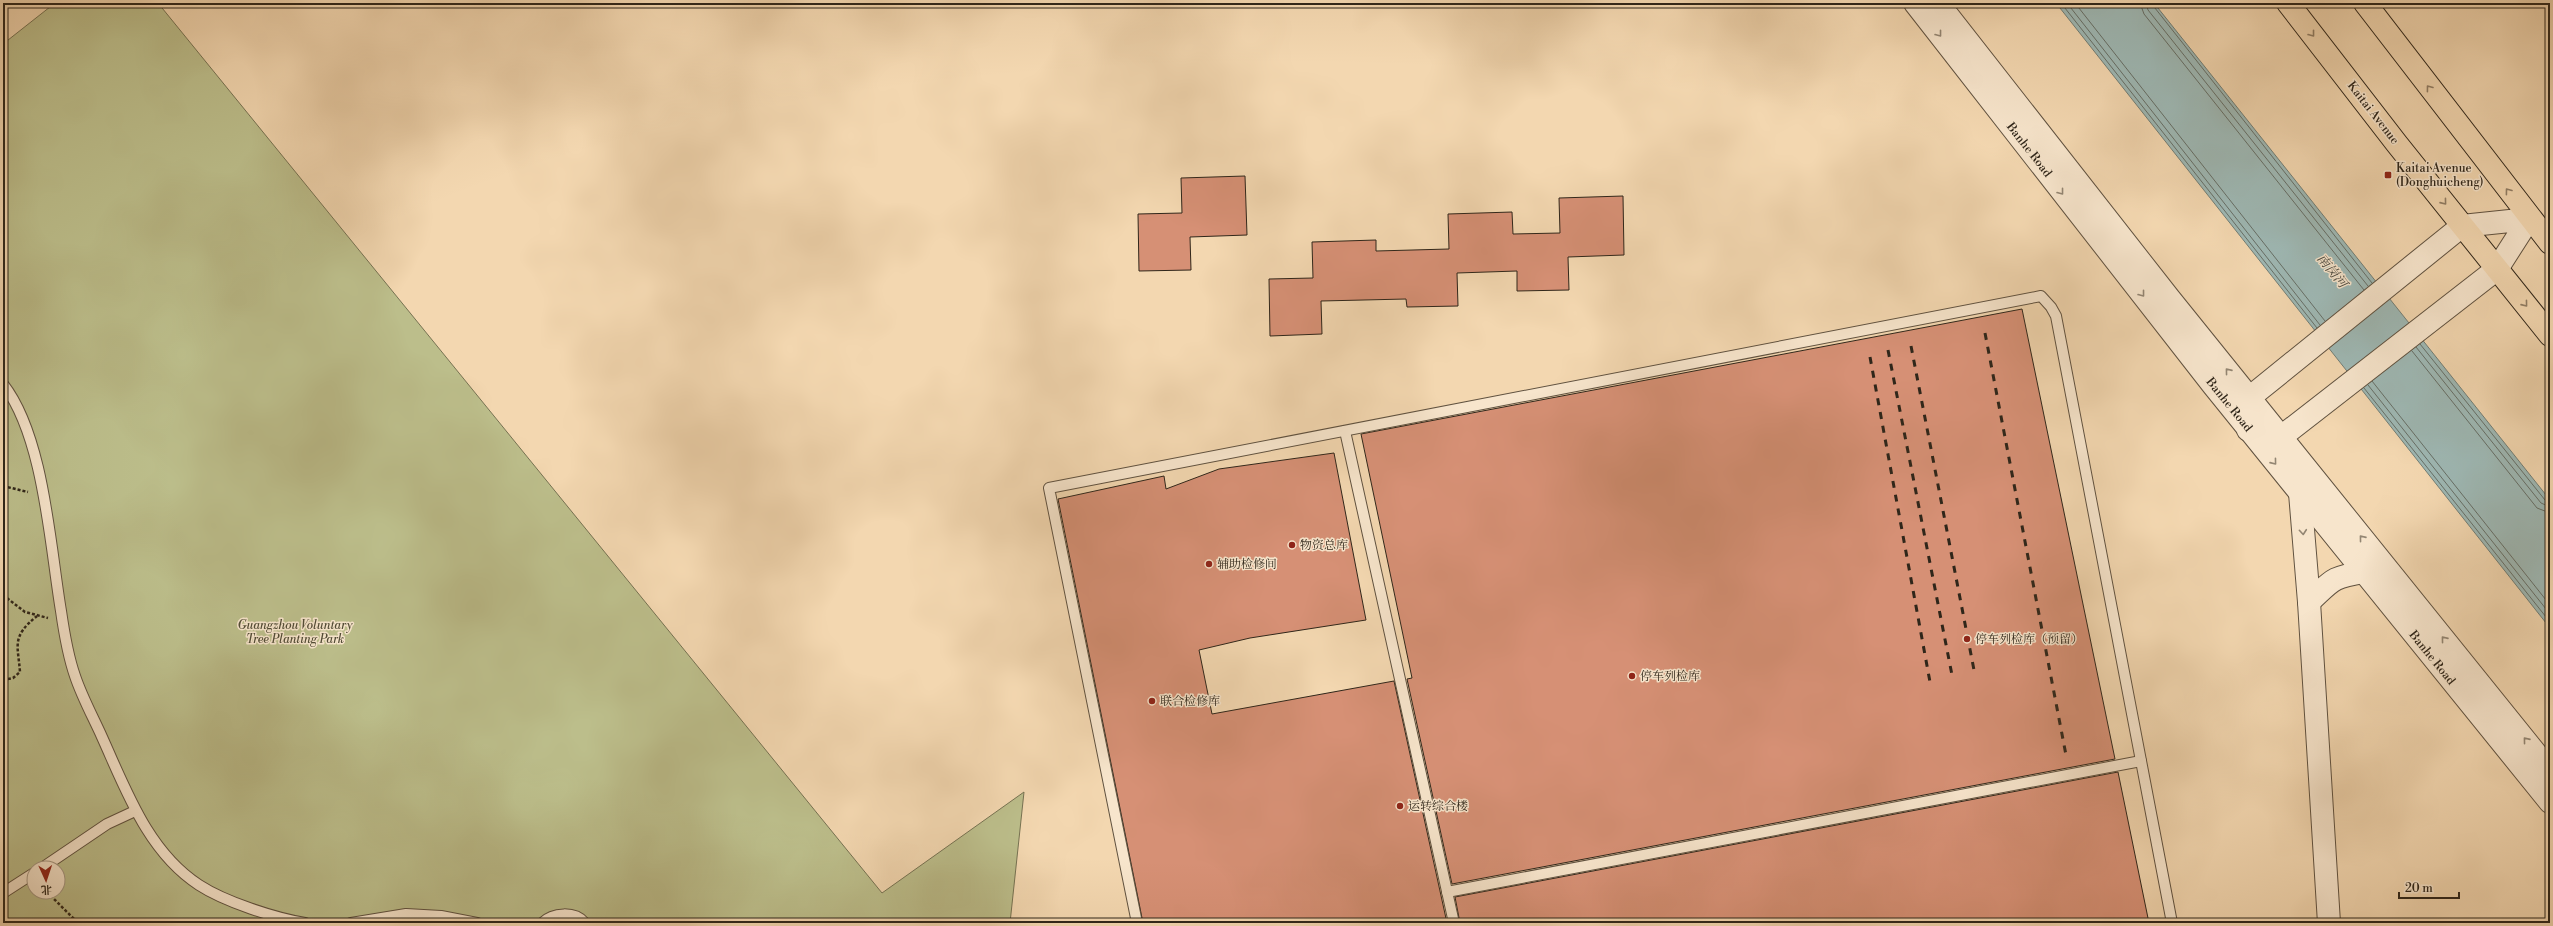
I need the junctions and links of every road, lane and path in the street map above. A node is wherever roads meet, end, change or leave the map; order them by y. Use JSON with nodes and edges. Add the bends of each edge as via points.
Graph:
{"nodes":[{"id":1,"x":1915,"y":3,"type":"edge"},
{"id":2,"x":1938,"y":3,"type":"edge"},
{"id":3,"x":2288,"y":3,"type":"edge"},
{"id":4,"x":2365,"y":3,"type":"edge"},
{"id":5,"x":2529,"y":219,"type":"junction"},
{"id":6,"x":2462,"y":226,"type":"junction"},
{"id":7,"x":2550,"y":244,"type":"edge"},
{"id":8,"x":2496,"y":268,"type":"junction"},
{"id":9,"x":2550,"y":335,"type":"edge"},
{"id":10,"x":3,"y":384,"type":"edge"},
{"id":11,"x":2249,"y":398,"type":"junction"},
{"id":12,"x":2248,"y":430,"type":"junction"},
{"id":13,"x":1345,"y":431,"type":"junction"},
{"id":14,"x":2281,"y":437,"type":"junction"},
{"id":15,"x":3,"y":486,"type":"edge"},
{"id":16,"x":42,"y":493,"type":"junction"},
{"id":17,"x":2300,"y":494,"type":"junction"},
{"id":18,"x":2363,"y":572,"type":"junction"},
{"id":19,"x":3,"y":595,"type":"edge"},
{"id":20,"x":2309,"y":602,"type":"junction"},
{"id":21,"x":37,"y":616,"type":"junction"},
{"id":22,"x":62,"y":619,"type":"junction"},
{"id":23,"x":3,"y":680,"type":"edge"},
{"id":24,"x":2141,"y":761,"type":"junction"},
{"id":25,"x":2550,"y":771,"type":"edge"},
{"id":26,"x":2550,"y":802,"type":"edge"},
{"id":27,"x":135,"y":811,"type":"junction"},
{"id":28,"x":54,"y":860,"type":"edge"},
{"id":29,"x":26,"y":878,"type":"edge"},
{"id":30,"x":1447,"y":892,"type":"junction"},
{"id":31,"x":3,"y":893,"type":"edge"},
{"id":32,"x":55,"y":900,"type":"edge"},
{"id":33,"x":78,"y":923,"type":"edge"},
{"id":34,"x":305,"y":923,"type":"edge"},
{"id":35,"x":351,"y":923,"type":"edge"},
{"id":36,"x":477,"y":923,"type":"edge"},
{"id":37,"x":542,"y":923,"type":"edge"},
{"id":38,"x":585,"y":923,"type":"edge"},
{"id":39,"x":1137,"y":923,"type":"edge"},
{"id":40,"x":1454,"y":923,"type":"edge"},
{"id":41,"x":2172,"y":923,"type":"edge"},
{"id":42,"x":2329,"y":923,"type":"edge"}],
"edges":[{"from":1,"to":12,"type":"street","name":"Banhe Road","one_way":true},
{"from":11,"to":2,"type":"street","name":"Banhe Road","one_way":true},
{"from":3,"to":6,"type":"main road","name":"Kaitai Avenue","one_way":true},
{"from":5,"to":4,"type":"main road","one_way":true},
{"from":5,"to":6,"type":"street"},
{"from":5,"to":7,"type":"main road"},
{"from":5,"to":8,"type":"street"},
{"from":6,"to":8,"type":"main road","name":"Kaitai Avenue"},
{"from":6,"to":11,"type":"street"},
{"from":8,"to":9,"type":"main road","name":"Kaitai Avenue","one_way":true},
{"from":8,"to":14,"type":"street"},
{"from":10,"to":16,"type":"lane","via":[[11,394],[30,442]]},
{"from":11,"to":12,"type":"street"},
{"from":11,"to":14,"type":"street","name":"Banhe Road"},
{"from":12,"to":14,"type":"street"},
{"from":12,"to":17,"type":"street","name":"Banhe Road","one_way":true},
{"from":13,"to":24,"type":"lane","via":[[2041,296],[2056,316]]},
{"from":13,"to":30,"type":"lane"},
{"from":13,"to":39,"type":"lane","via":[[1049,488]]},
{"from":25,"to":14,"type":"street","name":"Banhe Road","one_way":true},
{"from":15,"to":16,"type":"path"},
{"from":16,"to":22,"type":"lane"},
{"from":17,"to":18,"type":"street","name":"Banhe Road"},
{"from":17,"to":20,"type":"street","one_way":true},
{"from":18,"to":20,"type":"street","via":[[2338,577],[2326,584]]},
{"from":18,"to":26,"type":"street","name":"Banhe Road"},
{"from":19,"to":21,"type":"path","via":[[25,612]]},
{"from":20,"to":42,"type":"street"},
{"from":21,"to":22,"type":"path"},
{"from":21,"to":23,"type":"path","via":[[17,640],[20,672],[13,678]]},
{"from":22,"to":27,"type":"lane","via":[[75,676]]},
{"from":24,"to":30,"type":"lane"},
{"from":24,"to":41,"type":"lane"},
{"from":27,"to":28,"type":"lane","via":[[107,824]]},
{"from":27,"to":34,"type":"lane","via":[[164,854],[199,885],[248,907]]},
{"from":29,"to":31,"type":"lane"},
{"from":30,"to":40,"type":"lane"},
{"from":32,"to":33,"type":"path"},
{"from":35,"to":36,"type":"lane","via":[[406,914],[441,916]]},
{"from":37,"to":38,"type":"lane","via":[[564,914],[574,916]]}]}
